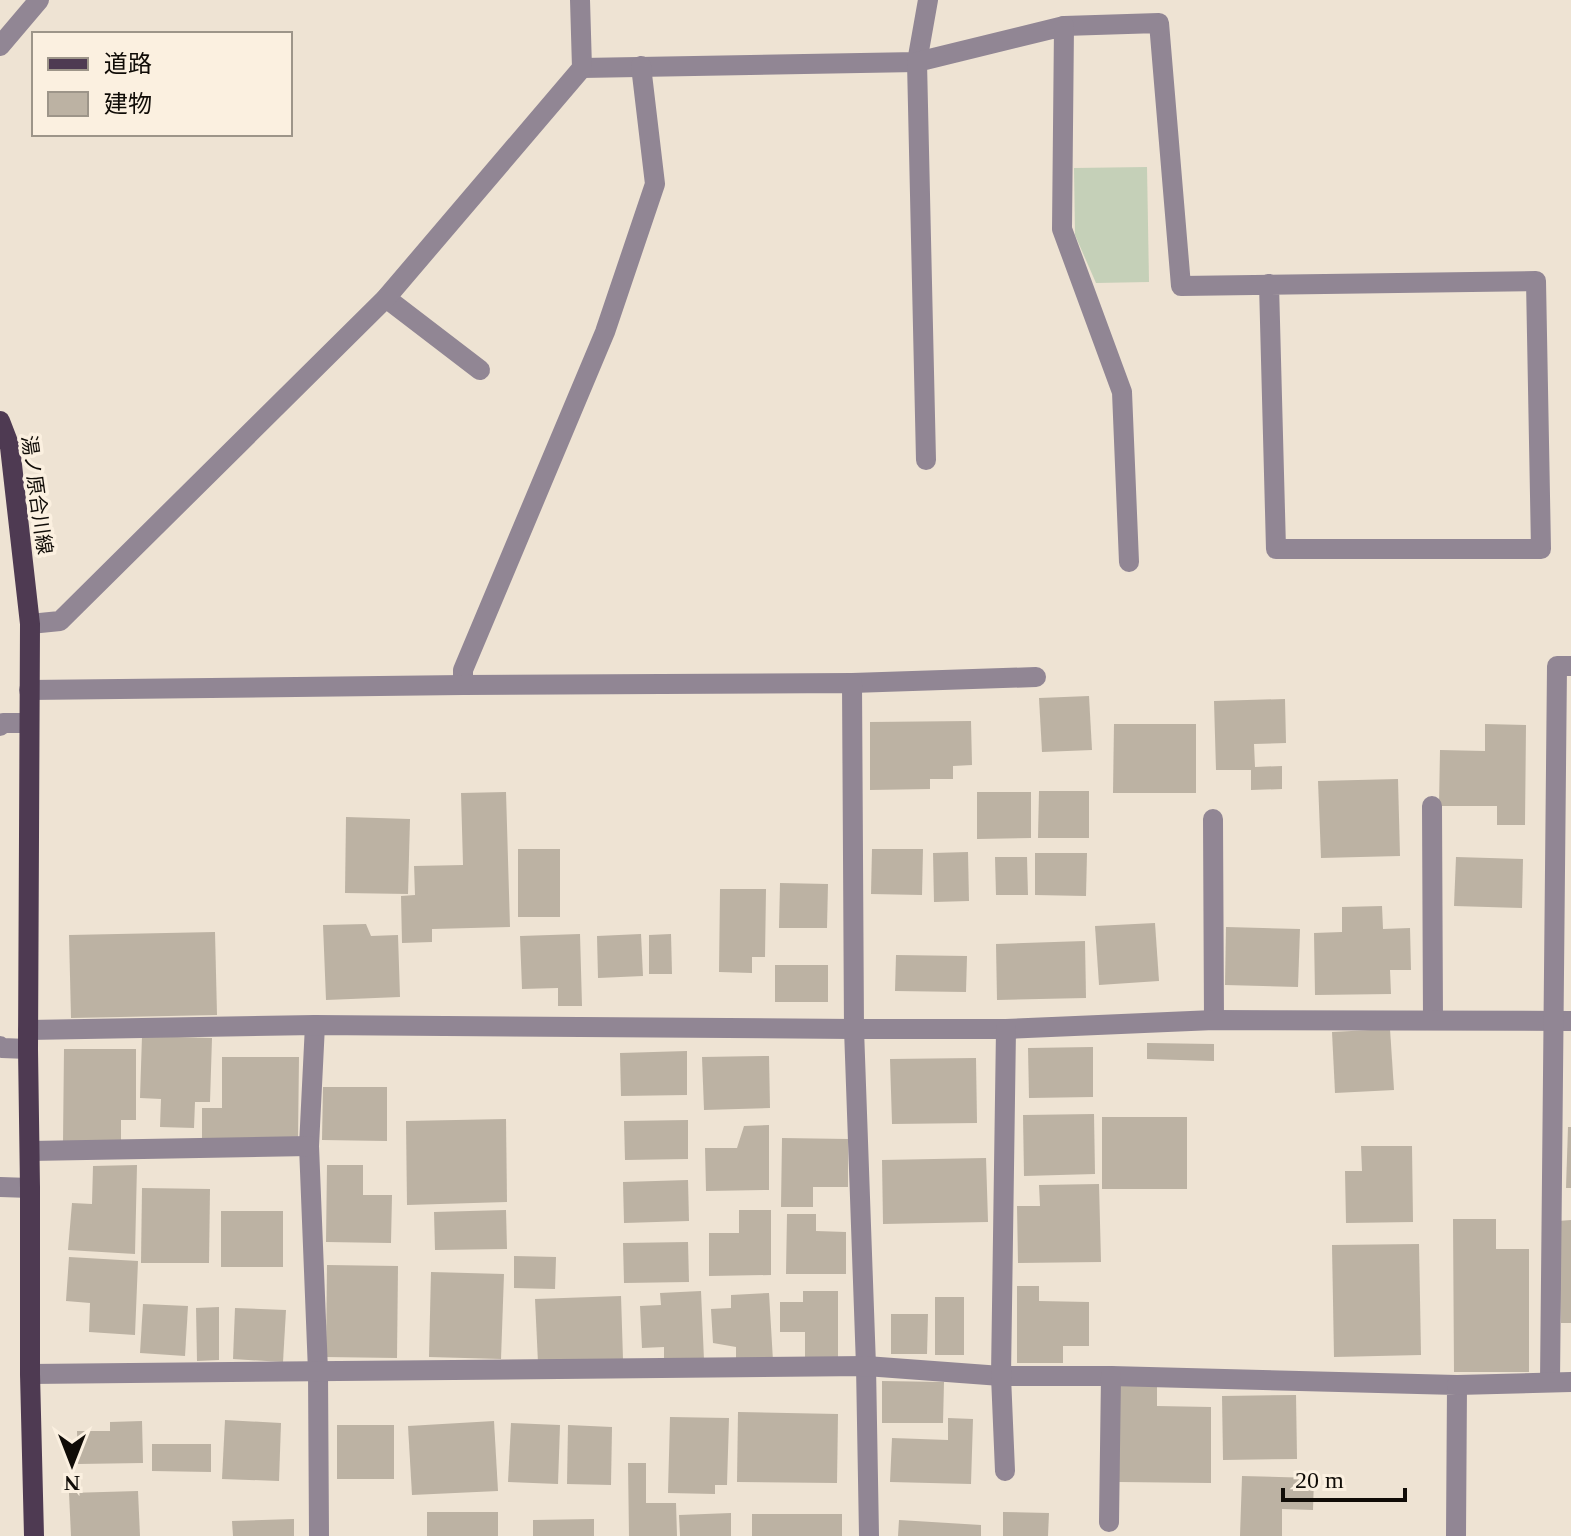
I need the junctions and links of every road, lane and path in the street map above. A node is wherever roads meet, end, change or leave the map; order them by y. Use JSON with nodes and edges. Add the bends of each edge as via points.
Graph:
{"nodes":[{"id":1,"x":39,"y":0,"type":"edge"},
{"id":2,"x":580,"y":0,"type":"edge"},
{"id":3,"x":928,"y":0,"type":"edge"},
{"id":4,"x":1064,"y":26,"type":"junction"},
{"id":5,"x":0,"y":46,"type":"edge"},
{"id":6,"x":917,"y":62,"type":"junction"},
{"id":7,"x":641,"y":66,"type":"junction"},
{"id":8,"x":582,"y":68,"type":"junction"},
{"id":9,"x":1269,"y":284,"type":"junction"},
{"id":10,"x":386,"y":298,"type":"junction"},
{"id":11,"x":480,"y":370,"type":"dead end"},
{"id":12,"x":0,"y":421,"type":"edge"},
{"id":13,"x":926,"y":460,"type":"dead end"},
{"id":14,"x":1129,"y":562,"type":"dead end"},
{"id":15,"x":30,"y":624,"type":"junction"},
{"id":16,"x":1571,"y":666,"type":"edge"},
{"id":17,"x":1036,"y":677,"type":"dead end"},
{"id":18,"x":852,"y":683,"type":"junction"},
{"id":19,"x":463,"y":685,"type":"junction"},
{"id":20,"x":29,"y":690,"type":"junction"},
{"id":21,"x":29,"y":723,"type":"junction"},
{"id":22,"x":0,"y":726,"type":"edge"},
{"id":23,"x":1432,"y":806,"type":"dead end"},
{"id":24,"x":1213,"y":819,"type":"dead end"},
{"id":25,"x":1214,"y":1020,"type":"junction"},
{"id":26,"x":1433,"y":1020,"type":"junction"},
{"id":27,"x":1562,"y":1022,"type":"edge"},
{"id":28,"x":315,"y":1025,"type":"junction"},
{"id":29,"x":854,"y":1029,"type":"junction"},
{"id":30,"x":1006,"y":1029,"type":"junction"},
{"id":31,"x":28,"y":1040,"type":"junction"},
{"id":32,"x":0,"y":1046,"type":"edge"},
{"id":33,"x":309,"y":1146,"type":"junction"},
{"id":34,"x":30,"y":1151,"type":"junction"},
{"id":35,"x":0,"y":1187,"type":"edge"},
{"id":36,"x":30,"y":1188,"type":"junction"},
{"id":37,"x":866,"y":1366,"type":"junction"},
{"id":38,"x":318,"y":1371,"type":"junction"},
{"id":39,"x":30,"y":1374,"type":"junction"},
{"id":40,"x":1001,"y":1376,"type":"junction"},
{"id":41,"x":1111,"y":1376,"type":"junction"},
{"id":42,"x":1550,"y":1382,"type":"junction"},
{"id":43,"x":1571,"y":1382,"type":"edge"},
{"id":44,"x":1457,"y":1385,"type":"junction"},
{"id":45,"x":1005,"y":1471,"type":"dead end"},
{"id":46,"x":1109,"y":1522,"type":"dead end"},
{"id":47,"x":34,"y":1536,"type":"edge"},
{"id":48,"x":319,"y":1536,"type":"edge"},
{"id":49,"x":869,"y":1536,"type":"edge"},
{"id":50,"x":1456,"y":1536,"type":"edge"}],
"edges":[{"from":1,"to":5,"type":"street"},
{"from":2,"to":8,"type":"street"},
{"from":3,"to":6,"type":"street"},
{"from":4,"to":6,"type":"street"},
{"from":4,"to":9,"type":"street","via":[[1159,23],[1181,286]]},
{"from":4,"to":14,"type":"street","via":[[1062,229],[1122,392]]},
{"from":6,"to":7,"type":"street"},
{"from":6,"to":13,"type":"street"},
{"from":7,"to":8,"type":"street"},
{"from":7,"to":19,"type":"street","via":[[655,184],[605,332],[463,670]]},
{"from":8,"to":10,"type":"street"},
{"from":9,"to":9,"type":"street","via":[[1536,281],[1541,549],[1276,549]]},
{"from":10,"to":11,"type":"street"},
{"from":10,"to":15,"type":"street","via":[[60,621]]},
{"from":12,"to":15,"type":"main road","name":"湯ノ原合川線","via":[[10,447]]},
{"from":15,"to":20,"type":"main road","name":"湯ノ原合川線"},
{"from":16,"to":27,"type":"street","via":[[1557,666]]},
{"from":17,"to":18,"type":"street"},
{"from":18,"to":19,"type":"street"},
{"from":18,"to":29,"type":"street"},
{"from":19,"to":20,"type":"street"},
{"from":20,"to":21,"type":"main road","name":"湯ノ原合川線"},
{"from":21,"to":22,"type":"street"},
{"from":21,"to":31,"type":"main road","name":"湯ノ原合川線"},
{"from":23,"to":26,"type":"street"},
{"from":24,"to":25,"type":"street"},
{"from":25,"to":26,"type":"street"},
{"from":25,"to":30,"type":"street"},
{"from":26,"to":27,"type":"street"},
{"from":27,"to":42,"type":"street"},
{"from":28,"to":29,"type":"street"},
{"from":28,"to":31,"type":"street"},
{"from":28,"to":33,"type":"street"},
{"from":29,"to":30,"type":"street"},
{"from":29,"to":37,"type":"street"},
{"from":30,"to":40,"type":"street"},
{"from":31,"to":32,"type":"street"},
{"from":31,"to":34,"type":"main road","name":"湯ノ原合川線"},
{"from":33,"to":34,"type":"street"},
{"from":33,"to":38,"type":"street"},
{"from":34,"to":36,"type":"main road","name":"湯ノ原合川線"},
{"from":35,"to":36,"type":"street"},
{"from":36,"to":39,"type":"main road","name":"湯ノ原合川線"},
{"from":37,"to":38,"type":"street"},
{"from":37,"to":40,"type":"street"},
{"from":37,"to":49,"type":"street"},
{"from":38,"to":39,"type":"street"},
{"from":38,"to":48,"type":"street"},
{"from":39,"to":47,"type":"main road","name":"湯ノ原合川線"},
{"from":40,"to":41,"type":"street"},
{"from":40,"to":45,"type":"street"},
{"from":41,"to":44,"type":"street"},
{"from":41,"to":46,"type":"street"},
{"from":42,"to":43,"type":"street"},
{"from":42,"to":44,"type":"street"},
{"from":44,"to":50,"type":"street"}]}
